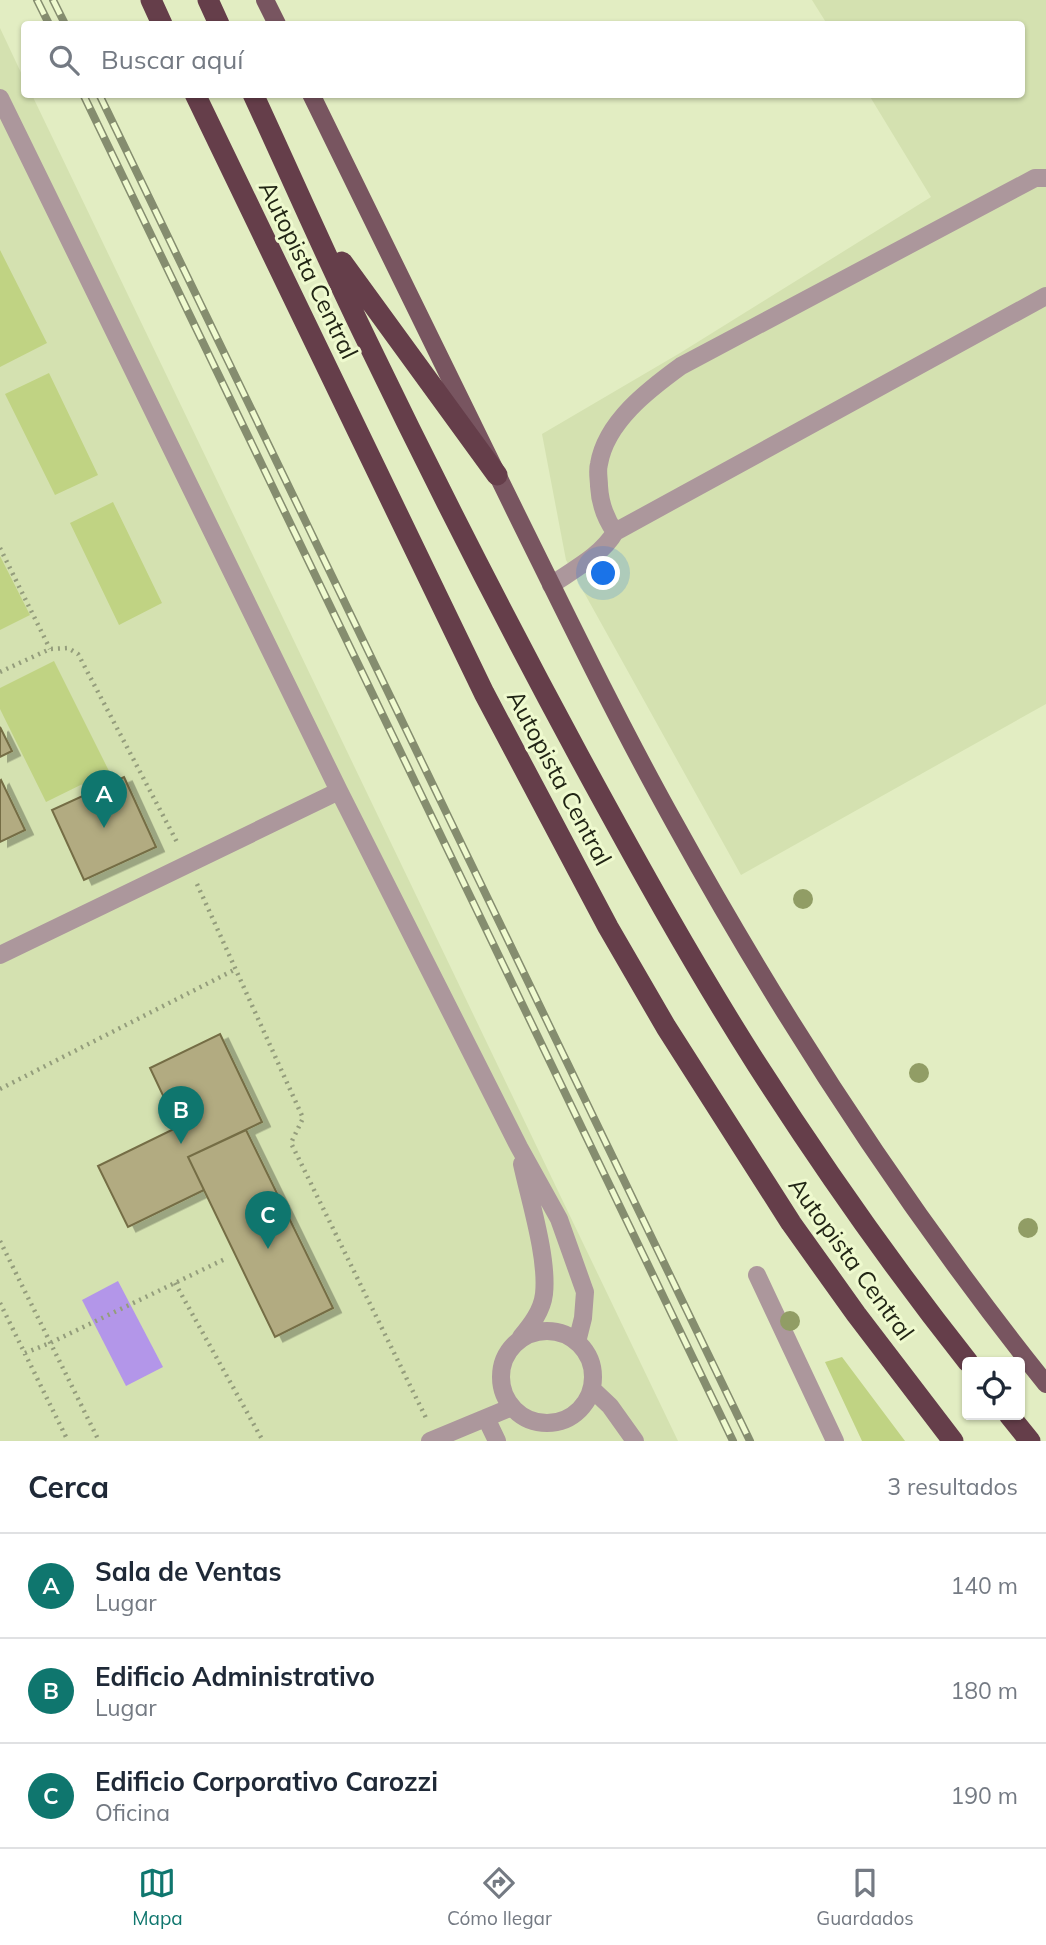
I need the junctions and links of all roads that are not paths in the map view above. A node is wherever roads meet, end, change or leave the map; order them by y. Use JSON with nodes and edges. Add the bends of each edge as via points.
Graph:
{"nodes":[{"id":1,"x":150,"y":0,"type":"edge"},
{"id":2,"x":208,"y":0,"type":"edge"},
{"id":3,"x":265,"y":0,"type":"edge"},
{"id":4,"x":160,"y":21,"type":"edge"},
{"id":5,"x":218,"y":21,"type":"edge"},
{"id":6,"x":276,"y":21,"type":"edge"},
{"id":7,"x":0,"y":98,"type":"edge"},
{"id":8,"x":197,"y":98,"type":"edge"},
{"id":9,"x":255,"y":98,"type":"edge"},
{"id":10,"x":313,"y":98,"type":"edge"},
{"id":11,"x":0,"y":115,"type":"edge"},
{"id":12,"x":20,"y":138,"type":"junction"},
{"id":13,"x":1046,"y":178,"type":"edge"},
{"id":14,"x":305,"y":205,"type":"junction"},
{"id":15,"x":1046,"y":296,"type":"edge"},
{"id":16,"x":497,"y":475,"type":"junction"},
{"id":17,"x":615,"y":532,"type":"junction"},
{"id":18,"x":551,"y":585,"type":"junction"},
{"id":19,"x":339,"y":791,"type":"junction"},
{"id":20,"x":0,"y":955,"type":"edge"},
{"id":21,"x":519,"y":1147,"type":"junction"},
{"id":22,"x":757,"y":1275,"type":"dead end"},
{"id":23,"x":577,"y":1342,"type":"junction"},
{"id":24,"x":516,"y":1343,"type":"junction"},
{"id":25,"x":964,"y":1357,"type":"edge"},
{"id":26,"x":1046,"y":1384,"type":"edge"},
{"id":27,"x":592,"y":1389,"type":"junction"},
{"id":28,"x":512,"y":1407,"type":"junction"},
{"id":29,"x":486,"y":1418,"type":"junction"},
{"id":30,"x":1013,"y":1420,"type":"edge"},
{"id":31,"x":433,"y":1440,"type":"edge"},
{"id":32,"x":497,"y":1441,"type":"edge"},
{"id":33,"x":635,"y":1441,"type":"edge"},
{"id":34,"x":835,"y":1441,"type":"edge"},
{"id":35,"x":954,"y":1441,"type":"edge"},
{"id":36,"x":1030,"y":1441,"type":"edge"}],
"edges":[{"from":1,"to":4,"type":"highway"},
{"from":2,"to":5,"type":"highway"},
{"from":3,"to":6,"type":"main road"},
{"from":7,"to":12,"type":"street"},
{"from":8,"to":35,"type":"highway","name":"Autopista Central","via":[[484,693],[608,927],[791,1223]]},
{"from":9,"to":14,"type":"highway","name":"Autopista Central"},
{"from":10,"to":16,"type":"main road"},
{"from":11,"to":12,"type":"street"},
{"from":12,"to":19,"type":"street"},
{"from":13,"to":17,"type":"street","via":[[1035,178],[681,366],[656,384],[611,433],[598,465],[606,519]]},
{"from":14,"to":16,"type":"highway","via":[[354,281]]},
{"from":14,"to":25,"type":"highway","name":"Autopista Central","via":[[443,498],[614,820],[706,981],[852,1207]]},
{"from":15,"to":17,"type":"street"},
{"from":16,"to":18,"type":"main road"},
{"from":17,"to":18,"type":"street","via":[[599,551]]},
{"from":18,"to":26,"type":"main road","via":[[675,825],[786,1011],[884,1163]]},
{"from":19,"to":20,"type":"street"},
{"from":19,"to":21,"type":"street"},
{"from":21,"to":23,"type":"street","via":[[559,1219],[585,1292]]},
{"from":21,"to":24,"type":"street","via":[[543,1265],[544,1296],[534,1321]]},
{"from":22,"to":34,"type":"street"},
{"from":23,"to":24,"type":"street","via":[[565,1335],[540,1332]]},
{"from":23,"to":27,"type":"street","via":[[591,1363]]},
{"from":24,"to":28,"type":"street","via":[[508,1353],[501,1379]]},
{"from":27,"to":28,"type":"street","via":[[578,1411],[555,1423],[529,1420]]},
{"from":27,"to":33,"type":"street"},
{"from":28,"to":29,"type":"street"},
{"from":29,"to":31,"type":"street"},
{"from":29,"to":32,"type":"street"},
{"from":30,"to":36,"type":"highway"}]}
